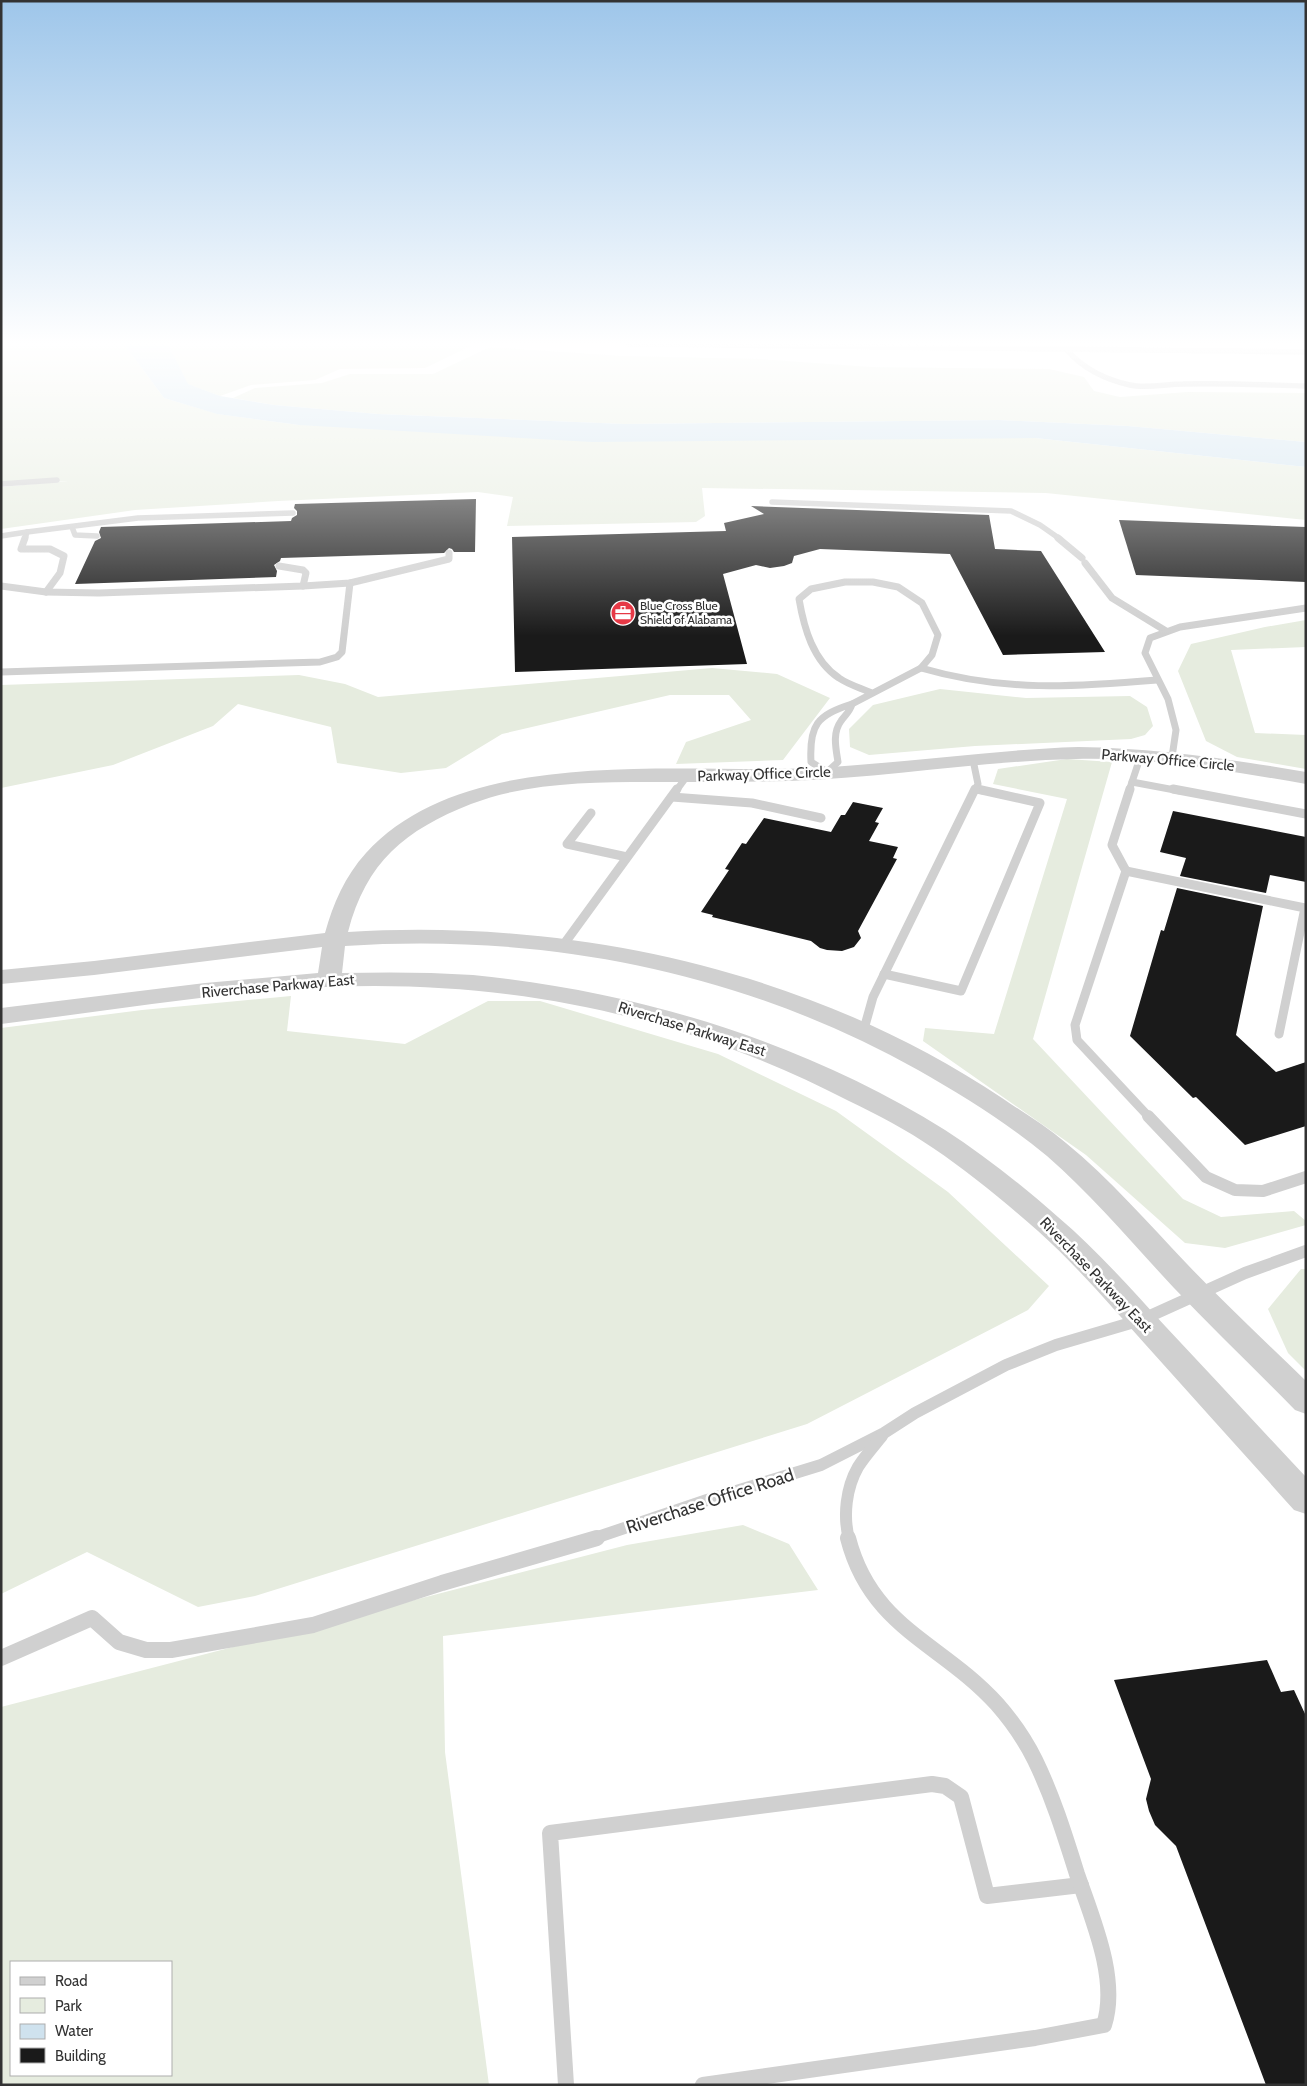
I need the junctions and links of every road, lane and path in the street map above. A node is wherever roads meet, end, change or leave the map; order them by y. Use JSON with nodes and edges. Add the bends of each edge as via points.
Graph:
{"nodes":[{"id":1,"x":57,"y":480,"type":"dead end"},
{"id":2,"x":1,"y":484,"type":"edge"},
{"id":3,"x":772,"y":502,"type":"dead end"},
{"id":4,"x":293,"y":513,"type":"dead end"},
{"id":5,"x":72,"y":527,"type":"junction"},
{"id":6,"x":27,"y":532,"type":"junction"},
{"id":7,"x":1,"y":536,"type":"edge"},
{"id":8,"x":97,"y":536,"type":"dead end"},
{"id":9,"x":449,"y":553,"type":"dead end"},
{"id":10,"x":278,"y":566,"type":"dead end"},
{"id":11,"x":350,"y":583,"type":"junction"},
{"id":12,"x":1,"y":586,"type":"edge"},
{"id":13,"x":303,"y":586,"type":"junction"},
{"id":14,"x":46,"y":592,"type":"junction"},
{"id":15,"x":1306,"y":608,"type":"edge"},
{"id":16,"x":1166,"y":631,"type":"junction"},
{"id":17,"x":921,"y":668,"type":"junction"},
{"id":18,"x":1,"y":672,"type":"edge"},
{"id":19,"x":1157,"y":680,"type":"junction"},
{"id":20,"x":872,"y":693,"type":"junction"},
{"id":21,"x":852,"y":704,"type":"junction"},
{"id":22,"x":1141,"y":755,"type":"junction"},
{"id":23,"x":1172,"y":757,"type":"junction"},
{"id":24,"x":973,"y":760,"type":"junction"},
{"id":25,"x":827,"y":772,"type":"junction"},
{"id":26,"x":687,"y":776,"type":"junction"},
{"id":27,"x":1306,"y":778,"type":"edge"},
{"id":28,"x":1132,"y":782,"type":"junction"},
{"id":29,"x":975,"y":789,"type":"junction"},
{"id":30,"x":672,"y":797,"type":"junction"},
{"id":31,"x":591,"y":812,"type":"dead end"},
{"id":32,"x":1306,"y":814,"type":"edge"},
{"id":33,"x":821,"y":818,"type":"dead end"},
{"id":34,"x":627,"y":858,"type":"junction"},
{"id":35,"x":1126,"y":871,"type":"junction"},
{"id":36,"x":335,"y":940,"type":"junction"},
{"id":37,"x":564,"y":944,"type":"junction"},
{"id":38,"x":884,"y":974,"type":"junction"},
{"id":39,"x":1,"y":977,"type":"edge"},
{"id":40,"x":328,"y":980,"type":"junction"},
{"id":41,"x":1,"y":1016,"type":"edge"},
{"id":42,"x":864,"y":1029,"type":"junction"},
{"id":43,"x":1279,"y":1034,"type":"dead end"},
{"id":44,"x":1306,"y":1177,"type":"edge"},
{"id":45,"x":1306,"y":1251,"type":"edge"},
{"id":46,"x":1199,"y":1293,"type":"junction"},
{"id":47,"x":1141,"y":1320,"type":"junction"},
{"id":48,"x":1306,"y":1401,"type":"edge"},
{"id":49,"x":884,"y":1433,"type":"junction"},
{"id":50,"x":1306,"y":1500,"type":"edge"},
{"id":51,"x":1,"y":1658,"type":"edge"},
{"id":52,"x":1080,"y":1884,"type":"junction"},
{"id":53,"x":566,"y":2085,"type":"edge"},
{"id":54,"x":703,"y":2085,"type":"edge"}],
"edges":[{"from":1,"to":2,"type":"lane"},
{"from":3,"to":16,"type":"lane","via":[[1011,511],[1047,530],[1084,560],[1112,598]]},
{"from":4,"to":5,"type":"lane","via":[[138,518]]},
{"from":5,"to":6,"type":"lane"},
{"from":5,"to":8,"type":"lane","via":[[75,534]]},
{"from":6,"to":7,"type":"lane"},
{"from":6,"to":14,"type":"lane","via":[[21,549],[53,550],[64,556],[60,573]]},
{"from":9,"to":11,"type":"lane","via":[[449,559]]},
{"from":10,"to":13,"type":"lane","via":[[303,570],[306,574]]},
{"from":11,"to":13,"type":"lane"},
{"from":11,"to":18,"type":"lane","via":[[342,652],[320,662]]},
{"from":12,"to":14,"type":"lane"},
{"from":13,"to":14,"type":"lane"},
{"from":15,"to":16,"type":"lane"},
{"from":16,"to":19,"type":"lane","via":[[1150,638],[1145,653]]},
{"from":17,"to":19,"type":"lane","via":[[946,677],[1013,686],[1066,687]]},
{"from":17,"to":20,"type":"lane"},
{"from":17,"to":20,"type":"lane","via":[[932,655],[938,635],[922,603],[898,587],[873,582],[845,582],[811,589],[800,599],[802,615],[819,659],[836,677]]},
{"from":19,"to":23,"type":"lane","via":[[1168,699],[1176,730]]},
{"from":20,"to":21,"type":"lane"},
{"from":21,"to":25,"type":"lane","via":[[852,709],[839,724],[835,742],[838,762]]},
{"from":21,"to":25,"type":"lane","via":[[834,709],[818,719],[812,730],[809,741],[811,762]]},
{"from":22,"to":23,"type":"street","name":"Parkway Office Circle"},
{"from":22,"to":24,"type":"street","name":"Parkway Office Circle","via":[[1077,753]]},
{"from":22,"to":28,"type":"lane"},
{"from":23,"to":27,"type":"street","name":"Parkway Office Circle"},
{"from":24,"to":25,"type":"street","name":"Parkway Office Circle"},
{"from":24,"to":29,"type":"lane","via":[[978,784]]},
{"from":25,"to":26,"type":"street","name":"Parkway Office Circle"},
{"from":26,"to":30,"type":"lane"},
{"from":26,"to":36,"type":"street","name":"Parkway Office Circle","via":[[552,779],[504,788],[450,805],[408,828],[374,856],[358,875],[343,904]]},
{"from":28,"to":32,"type":"lane"},
{"from":28,"to":35,"type":"lane","via":[[1112,845]]},
{"from":29,"to":38,"type":"lane"},
{"from":29,"to":38,"type":"lane","via":[[1040,803],[961,992]]},
{"from":30,"to":33,"type":"lane","via":[[752,803]]},
{"from":30,"to":34,"type":"lane"},
{"from":31,"to":34,"type":"lane","via":[[567,844]]},
{"from":34,"to":37,"type":"lane"},
{"from":35,"to":43,"type":"lane","via":[[1305,908]]},
{"from":35,"to":44,"type":"lane","via":[[1075,1025],[1077,1040],[1206,1177],[1235,1190],[1263,1192]]},
{"from":36,"to":37,"type":"street","via":[[443,936]]},
{"from":36,"to":39,"type":"street"},
{"from":36,"to":40,"type":"street","name":"Parkway Office Circle"},
{"from":37,"to":42,"type":"street","via":[[650,958],[735,981]]},
{"from":38,"to":42,"type":"lane","via":[[873,996]]},
{"from":40,"to":41,"type":"street","name":"Riverchase Parkway East","via":[[273,983]]},
{"from":40,"to":47,"type":"street","name":"Riverchase Parkway East","via":[[459,982],[599,1001],[732,1037],[786,1058],[840,1083],[950,1147],[1064,1239]]},
{"from":42,"to":46,"type":"street","via":[[996,1105],[1037,1134],[1093,1184]]},
{"from":45,"to":46,"type":"lane","name":"Riverchase Office Road"},
{"from":46,"to":47,"type":"lane","name":"Riverchase Office Road"},
{"from":46,"to":48,"type":"street"},
{"from":47,"to":49,"type":"lane","name":"Riverchase Office Road","via":[[1056,1344],[1006,1365]]},
{"from":47,"to":50,"type":"street","name":"Riverchase Parkway East"},
{"from":49,"to":51,"type":"lane","name":"Riverchase Office Road","via":[[821,1465],[614,1533],[313,1625],[171,1650],[146,1650],[119,1642],[92,1618]]},
{"from":49,"to":52,"type":"lane","via":[[857,1468],[845,1508],[846,1534],[853,1558],[888,1613],[988,1693],[1009,1718],[1033,1753],[1047,1783]]},
{"from":52,"to":53,"type":"lane","via":[[987,1896],[961,1797],[945,1786],[932,1784],[550,1832]]},
{"from":52,"to":54,"type":"lane","via":[[1102,1949],[1110,2005],[1104,2025],[1035,2038]]}]}
